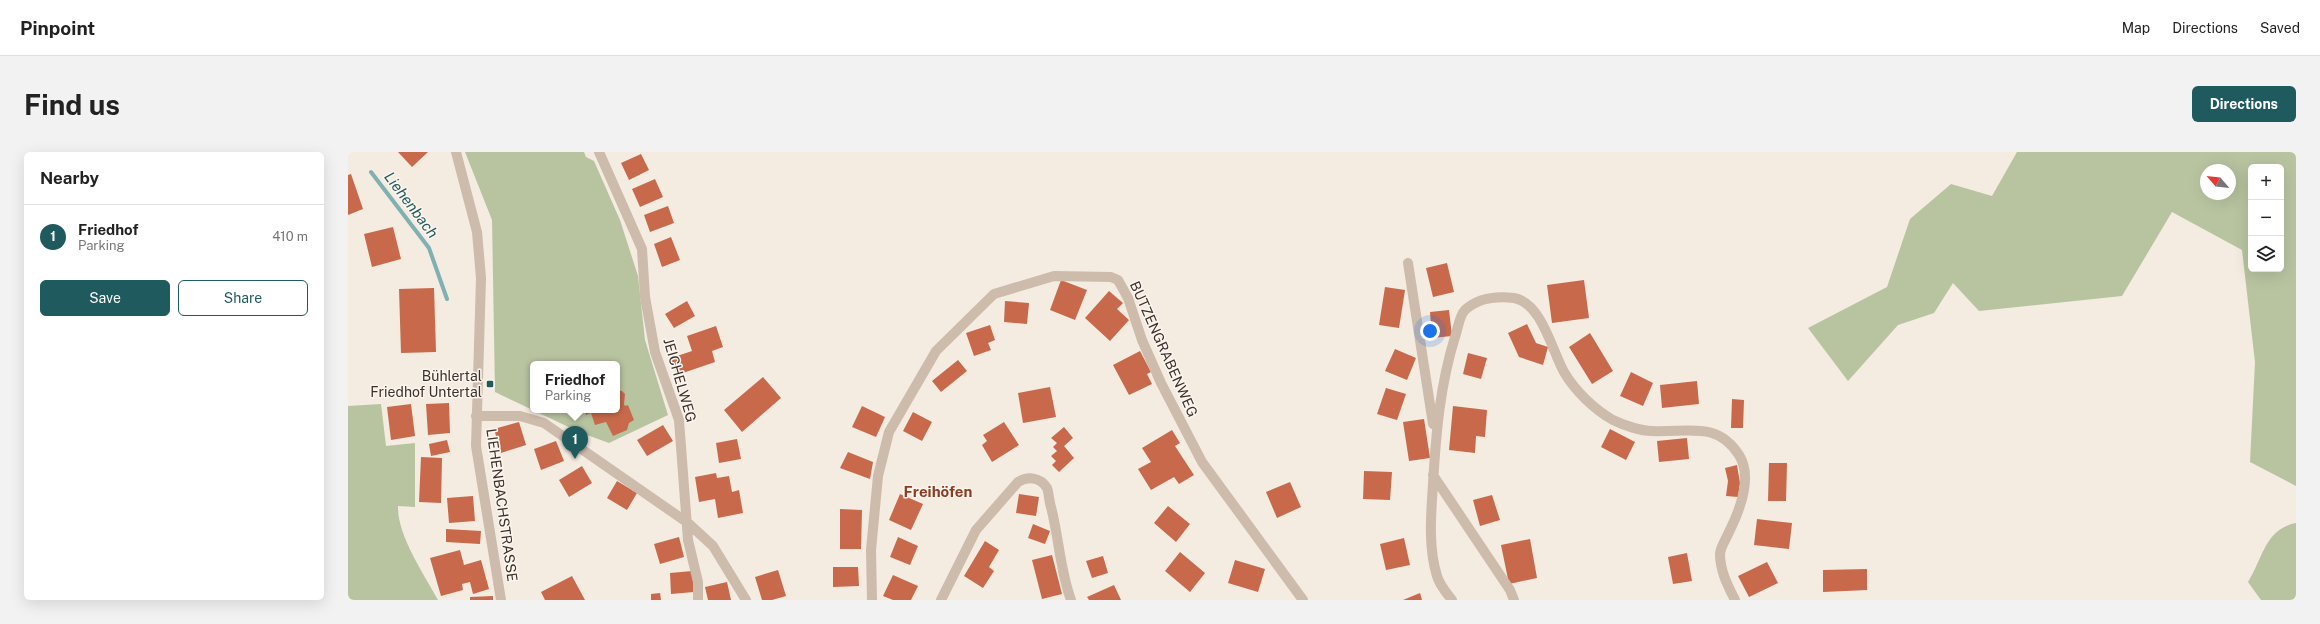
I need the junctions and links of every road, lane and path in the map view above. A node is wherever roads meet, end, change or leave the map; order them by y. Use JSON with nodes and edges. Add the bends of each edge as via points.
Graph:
{"nodes":[{"id":1,"x":456,"y":152,"type":"edge"},
{"id":2,"x":599,"y":152,"type":"edge"},
{"id":3,"x":1408,"y":263,"type":"dead end"},
{"id":4,"x":476,"y":416,"type":"junction"},
{"id":5,"x":1435,"y":438,"type":"junction"},
{"id":6,"x":1433,"y":475,"type":"junction"},
{"id":7,"x":688,"y":523,"type":"junction"},
{"id":8,"x":501,"y":600,"type":"edge"},
{"id":9,"x":698,"y":600,"type":"edge"},
{"id":10,"x":746,"y":600,"type":"edge"},
{"id":11,"x":872,"y":600,"type":"edge"},
{"id":12,"x":941,"y":600,"type":"edge"},
{"id":13,"x":1071,"y":600,"type":"edge"},
{"id":14,"x":1303,"y":600,"type":"edge"},
{"id":15,"x":1452,"y":600,"type":"edge"},
{"id":16,"x":1514,"y":600,"type":"edge"},
{"id":17,"x":1735,"y":600,"type":"edge"}],
"edges":[{"from":1,"to":4,"type":"street","name":"LIEHENBACHSTRASSE","via":[[477,232],[481,278]]},
{"from":2,"to":7,"type":"street","name":"JEICHELWEG","via":[[642,249],[645,297],[655,352],[679,420]]},
{"from":3,"to":5,"type":"street"},
{"from":4,"to":7,"type":"street","via":[[520,416],[544,423]]},
{"from":4,"to":8,"type":"street","name":"LIEHENBACHSTRASSE","via":[[476,446]]},
{"from":5,"to":6,"type":"street"},
{"from":5,"to":17,"type":"street","via":[[1442,386],[1463,312],[1476,302],[1495,297],[1517,298],[1529,305],[1542,322],[1564,372],[1601,412],[1615,421],[1650,432],[1702,431],[1716,434],[1731,443],[1741,458],[1744,474],[1742,505],[1720,553],[1723,575]]},
{"from":6,"to":15,"type":"street","via":[[1432,546],[1441,587]]},
{"from":6,"to":16,"type":"street","via":[[1510,590]]},
{"from":7,"to":9,"type":"street","name":"JEICHELWEG","via":[[688,540],[698,582]]},
{"from":7,"to":10,"type":"street","via":[[713,546]]},
{"from":11,"to":14,"type":"street","name":"BUTZENGRABENWEG","via":[[872,550],[878,476],[889,432],[936,351],[994,294],[1054,276],[1111,277],[1118,280],[1128,298],[1142,340],[1161,383],[1202,462]]},
{"from":12,"to":13,"type":"street","via":[[976,530],[1018,482],[1025,478],[1034,478],[1047,489],[1057,530],[1063,578]]}]}
